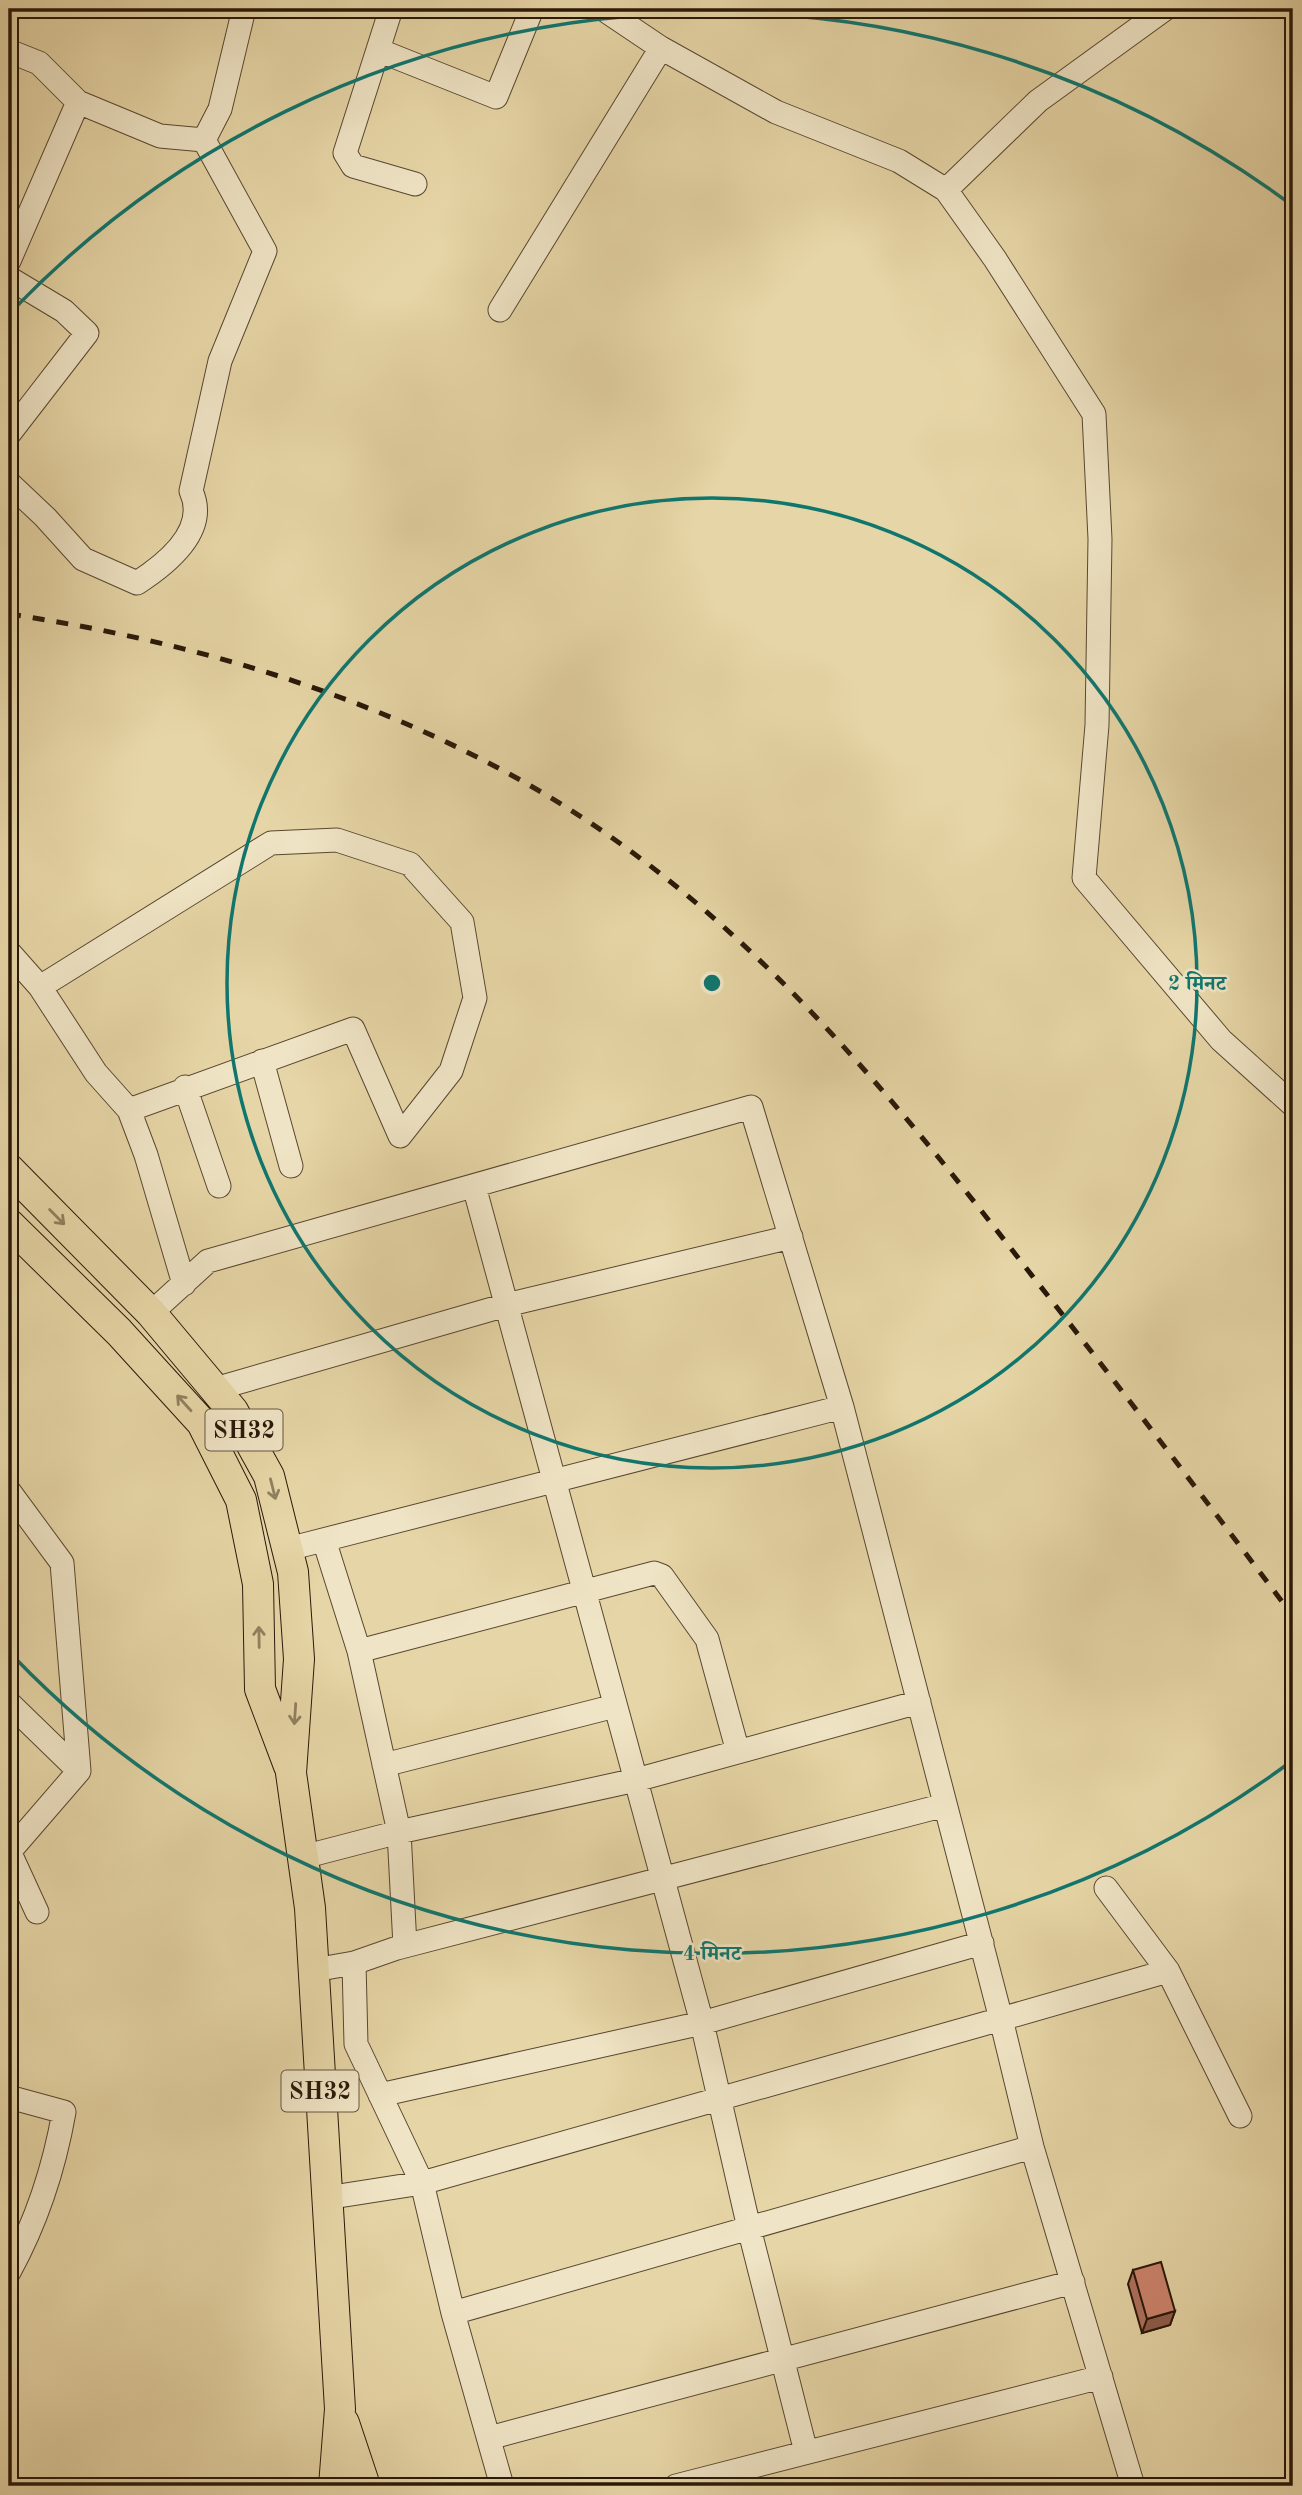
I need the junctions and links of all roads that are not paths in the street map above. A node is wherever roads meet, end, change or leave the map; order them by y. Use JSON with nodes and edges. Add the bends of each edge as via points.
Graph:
{"nodes":[{"id":1,"x":244,"y":9,"type":"edge"},
{"id":2,"x":391,"y":9,"type":"edge"},
{"id":3,"x":532,"y":9,"type":"edge"},
{"id":4,"x":603,"y":9,"type":"edge"},
{"id":5,"x":1165,"y":9,"type":"edge"},
{"id":6,"x":661,"y":48,"type":"junction"},
{"id":7,"x":378,"y":50,"type":"junction"},
{"id":8,"x":9,"y":51,"type":"edge"},
{"id":9,"x":78,"y":102,"type":"junction"},
{"id":10,"x":204,"y":140,"type":"junction"},
{"id":11,"x":415,"y":184,"type":"dead end"},
{"id":12,"x":946,"y":190,"type":"junction"},
{"id":13,"x":9,"y":261,"type":"edge"},
{"id":14,"x":9,"y":278,"type":"edge"},
{"id":15,"x":500,"y":310,"type":"dead end"},
{"id":16,"x":9,"y":435,"type":"edge"},
{"id":17,"x":9,"y":483,"type":"edge"},
{"id":18,"x":9,"y":952,"type":"edge"},
{"id":19,"x":40,"y":987,"type":"junction"},
{"id":20,"x":262,"y":1061,"type":"junction"},
{"id":21,"x":185,"y":1087,"type":"junction"},
{"id":22,"x":1293,"y":1105,"type":"edge"},
{"id":23,"x":129,"y":1110,"type":"junction"},
{"id":24,"x":291,"y":1166,"type":"dead end"},
{"id":25,"x":9,"y":1169,"type":"edge"},
{"id":26,"x":474,"y":1185,"type":"junction"},
{"id":27,"x":219,"y":1186,"type":"dead end"},
{"id":28,"x":11,"y":1230,"type":"edge"},
{"id":29,"x":791,"y":1237,"type":"junction"},
{"id":30,"x":184,"y":1283,"type":"junction"},
{"id":31,"x":506,"y":1304,"type":"junction"},
{"id":32,"x":152,"y":1313,"type":"junction"},
{"id":33,"x":215,"y":1390,"type":"junction"},
{"id":34,"x":842,"y":1407,"type":"junction"},
{"id":35,"x":555,"y":1481,"type":"junction"},
{"id":36,"x":9,"y":1491,"type":"edge"},
{"id":37,"x":324,"y":1540,"type":"junction"},
{"id":38,"x":288,"y":1549,"type":"junction"},
{"id":39,"x":585,"y":1593,"type":"junction"},
{"id":40,"x":359,"y":1651,"type":"junction"},
{"id":41,"x":919,"y":1702,"type":"junction"},
{"id":42,"x":9,"y":1703,"type":"edge"},
{"id":43,"x":615,"y":1706,"type":"junction"},
{"id":44,"x":738,"y":1752,"type":"junction"},
{"id":45,"x":384,"y":1765,"type":"junction"},
{"id":46,"x":79,"y":1771,"type":"junction"},
{"id":47,"x":291,"y":1773,"type":"junction"},
{"id":48,"x":636,"y":1780,"type":"junction"},
{"id":49,"x":945,"y":1805,"type":"junction"},
{"id":50,"x":399,"y":1832,"type":"junction"},
{"id":51,"x":9,"y":1852,"type":"edge"},
{"id":52,"x":303,"y":1857,"type":"junction"},
{"id":53,"x":663,"y":1880,"type":"junction"},
{"id":54,"x":1107,"y":1888,"type":"dead end"},
{"id":55,"x":37,"y":1912,"type":"dead end"},
{"id":56,"x":982,"y":1943,"type":"junction"},
{"id":57,"x":405,"y":1946,"type":"junction"},
{"id":58,"x":354,"y":1963,"type":"junction"},
{"id":59,"x":314,"y":1970,"type":"junction"},
{"id":60,"x":1168,"y":1971,"type":"junction"},
{"id":61,"x":1001,"y":2019,"type":"junction"},
{"id":62,"x":702,"y":2023,"type":"junction"},
{"id":63,"x":380,"y":2095,"type":"junction"},
{"id":64,"x":9,"y":2097,"type":"edge"},
{"id":65,"x":721,"y":2100,"type":"junction"},
{"id":66,"x":1240,"y":2116,"type":"dead end"},
{"id":67,"x":1032,"y":2147,"type":"junction"},
{"id":68,"x":422,"y":2183,"type":"junction"},
{"id":69,"x":326,"y":2198,"type":"junction"},
{"id":70,"x":749,"y":2228,"type":"junction"},
{"id":71,"x":9,"y":2272,"type":"edge"},
{"id":72,"x":1073,"y":2282,"type":"junction"},
{"id":73,"x":453,"y":2313,"type":"junction"},
{"id":74,"x":782,"y":2358,"type":"junction"},
{"id":75,"x":1101,"y":2377,"type":"junction"},
{"id":76,"x":340,"y":2409,"type":"junction"},
{"id":77,"x":489,"y":2438,"type":"junction"},
{"id":78,"x":806,"y":2452,"type":"junction"},
{"id":79,"x":334,"y":2486,"type":"edge"},
{"id":80,"x":365,"y":2486,"type":"edge"},
{"id":81,"x":502,"y":2486,"type":"edge"},
{"id":82,"x":676,"y":2486,"type":"edge"},
{"id":83,"x":1130,"y":2486,"type":"edge"}],
"edges":[{"from":1,"to":10,"type":"street","via":[[220,109]]},
{"from":2,"to":7,"type":"street"},
{"from":3,"to":7,"type":"street","via":[[496,97]]},
{"from":4,"to":6,"type":"street"},
{"from":5,"to":12,"type":"street","via":[[1038,101]]},
{"from":6,"to":12,"type":"street","via":[[776,112],[899,161]]},
{"from":6,"to":15,"type":"street"},
{"from":7,"to":11,"type":"street","via":[[345,153],[353,166]]},
{"from":8,"to":9,"type":"street","via":[[39,63]]},
{"from":9,"to":10,"type":"street","via":[[160,136]]},
{"from":9,"to":13,"type":"street"},
{"from":10,"to":17,"type":"street","via":[[265,251],[220,361],[191,491],[197,505],[194,527],[163,566],[137,583],[83,559]]},
{"from":12,"to":22,"type":"street","via":[[1094,414],[1100,539],[1097,725],[1084,878],[1221,1040]]},
{"from":14,"to":16,"type":"street","via":[[64,311],[87,333]]},
{"from":18,"to":19,"type":"street"},
{"from":19,"to":20,"type":"street","via":[[271,843],[337,840],[410,864],[462,922],[474,998],[451,1071],[400,1136],[353,1029]]},
{"from":19,"to":23,"type":"street","via":[[96,1073]]},
{"from":20,"to":21,"type":"street"},
{"from":20,"to":24,"type":"street"},
{"from":21,"to":23,"type":"street"},
{"from":21,"to":27,"type":"street"},
{"from":23,"to":30,"type":"street"},
{"from":25,"to":32,"type":"main road","number":"SH32","one_way":true},
{"from":26,"to":29,"type":"street","via":[[751,1107]]},
{"from":26,"to":30,"type":"street","via":[[208,1261]]},
{"from":26,"to":31,"type":"street"},
{"from":47,"to":28,"type":"main road","number":"SH32","one_way":true,"via":[[260,1689],[258,1584],[241,1500],[202,1423],[119,1332]]},
{"from":29,"to":31,"type":"street"},
{"from":29,"to":34,"type":"street"},
{"from":30,"to":32,"type":"street"},
{"from":31,"to":33,"type":"street"},
{"from":31,"to":35,"type":"street"},
{"from":32,"to":33,"type":"main road","number":"SH32"},
{"from":33,"to":38,"type":"main road","number":"SH32","one_way":true,"via":[[233,1411],[269,1476]]},
{"from":34,"to":35,"type":"street"},
{"from":34,"to":41,"type":"street"},
{"from":35,"to":37,"type":"street"},
{"from":35,"to":39,"type":"street"},
{"from":36,"to":46,"type":"street","via":[[62,1563]]},
{"from":37,"to":38,"type":"street"},
{"from":37,"to":40,"type":"street"},
{"from":38,"to":47,"type":"main road","number":"SH32","one_way":true,"via":[[299,1659]]},
{"from":39,"to":40,"type":"street"},
{"from":39,"to":43,"type":"street"},
{"from":39,"to":44,"type":"street","via":[[654,1573],[662,1576],[706,1639]]},
{"from":40,"to":45,"type":"street"},
{"from":41,"to":44,"type":"street"},
{"from":41,"to":49,"type":"street"},
{"from":42,"to":46,"type":"street"},
{"from":43,"to":45,"type":"street"},
{"from":43,"to":48,"type":"street"},
{"from":44,"to":48,"type":"street"},
{"from":45,"to":50,"type":"street"},
{"from":46,"to":51,"type":"street"},
{"from":47,"to":52,"type":"main road","number":"SH32"},
{"from":48,"to":50,"type":"street"},
{"from":48,"to":53,"type":"street"},
{"from":49,"to":53,"type":"street"},
{"from":49,"to":56,"type":"street"},
{"from":50,"to":52,"type":"street"},
{"from":50,"to":57,"type":"street"},
{"from":51,"to":55,"type":"street"},
{"from":52,"to":59,"type":"main road","number":"SH32"},
{"from":53,"to":57,"type":"street"},
{"from":53,"to":62,"type":"street"},
{"from":54,"to":60,"type":"street"},
{"from":56,"to":61,"type":"street"},
{"from":56,"to":62,"type":"street"},
{"from":57,"to":58,"type":"street"},
{"from":58,"to":59,"type":"street"},
{"from":58,"to":63,"type":"street","via":[[356,2045]]},
{"from":59,"to":69,"type":"main road","number":"SH32"},
{"from":60,"to":61,"type":"street"},
{"from":60,"to":66,"type":"street"},
{"from":61,"to":65,"type":"street"},
{"from":61,"to":67,"type":"street"},
{"from":62,"to":63,"type":"street"},
{"from":62,"to":65,"type":"street"},
{"from":63,"to":68,"type":"street"},
{"from":64,"to":71,"type":"street","via":[[64,2112],[43,2200]]},
{"from":65,"to":68,"type":"street"},
{"from":65,"to":70,"type":"street"},
{"from":67,"to":70,"type":"street"},
{"from":67,"to":72,"type":"street"},
{"from":68,"to":69,"type":"street"},
{"from":68,"to":73,"type":"street"},
{"from":69,"to":76,"type":"main road","number":"SH32"},
{"from":70,"to":73,"type":"street"},
{"from":70,"to":74,"type":"street"},
{"from":72,"to":74,"type":"street"},
{"from":72,"to":75,"type":"street"},
{"from":73,"to":77,"type":"street"},
{"from":74,"to":77,"type":"street"},
{"from":74,"to":78,"type":"street"},
{"from":75,"to":78,"type":"street"},
{"from":75,"to":83,"type":"street"},
{"from":76,"to":79,"type":"main road","number":"SH32"},
{"from":76,"to":80,"type":"main road","number":"SH32"},
{"from":77,"to":81,"type":"street"},
{"from":78,"to":82,"type":"street"}]}
